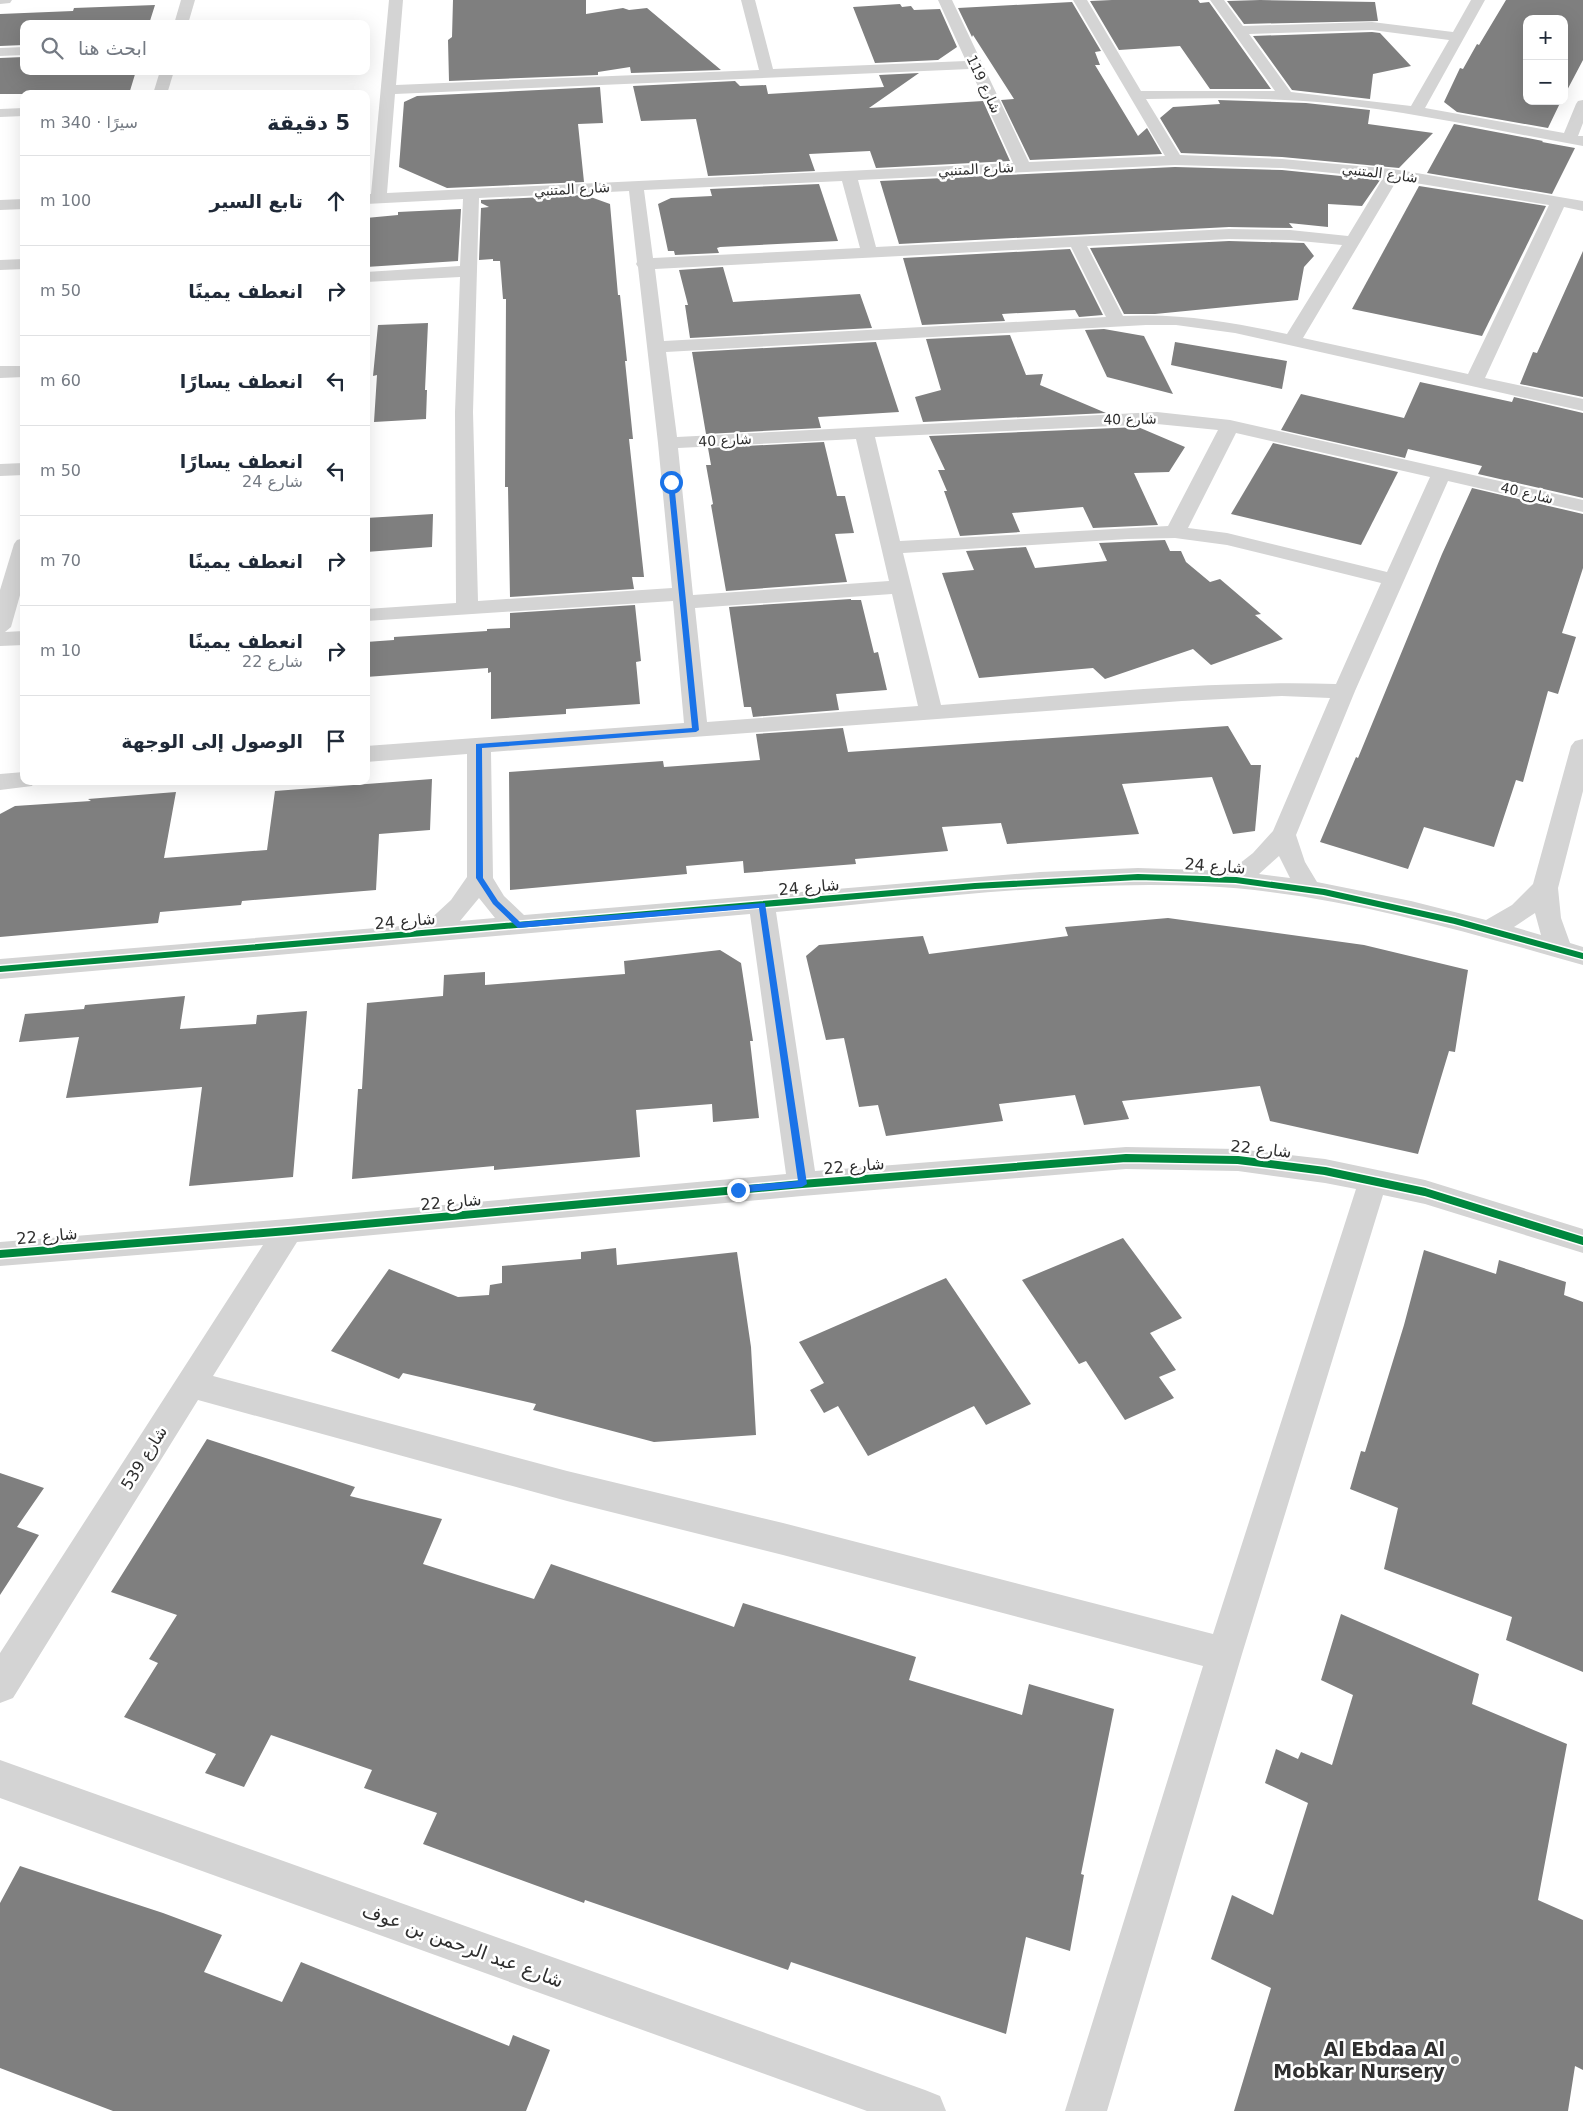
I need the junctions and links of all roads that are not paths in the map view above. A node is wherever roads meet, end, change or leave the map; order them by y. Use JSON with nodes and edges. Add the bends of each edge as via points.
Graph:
{"nodes":[{"id":1,"x":0,"y":0,"type":"edge"},
{"id":2,"x":4,"y":0,"type":"edge"},
{"id":3,"x":188,"y":0,"type":"edge"},
{"id":4,"x":396,"y":0,"type":"edge"},
{"id":5,"x":748,"y":0,"type":"edge"},
{"id":6,"x":945,"y":0,"type":"edge"},
{"id":7,"x":952,"y":0,"type":"edge"},
{"id":8,"x":1080,"y":0,"type":"edge"},
{"id":9,"x":1217,"y":0,"type":"edge"},
{"id":10,"x":1458,"y":0,"type":"edge"},
{"id":11,"x":1478,"y":1,"type":"edge"},
{"id":12,"x":182,"y":20,"type":"edge"},
{"id":13,"x":1239,"y":30,"type":"junction"},
{"id":14,"x":1458,"y":37,"type":"junction"},
{"id":15,"x":20,"y":51,"type":"edge"},
{"id":16,"x":0,"y":52,"type":"edge"},
{"id":17,"x":975,"y":65,"type":"junction"},
{"id":18,"x":767,"y":73,"type":"junction"},
{"id":19,"x":166,"y":75,"type":"edge"},
{"id":20,"x":161,"y":90,"type":"edge"},
{"id":21,"x":388,"y":90,"type":"junction"},
{"id":22,"x":1136,"y":94,"type":"junction"},
{"id":23,"x":1286,"y":95,"type":"junction"},
{"id":24,"x":1583,"y":104,"type":"edge"},
{"id":25,"x":20,"y":112,"type":"edge"},
{"id":26,"x":1415,"y":112,"type":"junction"},
{"id":27,"x":0,"y":113,"type":"edge"},
{"id":28,"x":1576,"y":140,"type":"edge"},
{"id":29,"x":1174,"y":160,"type":"junction"},
{"id":30,"x":1023,"y":167,"type":"junction"},
{"id":31,"x":1393,"y":174,"type":"junction"},
{"id":32,"x":849,"y":176,"type":"junction"},
{"id":33,"x":636,"y":186,"type":"junction"},
{"id":34,"x":471,"y":194,"type":"junction"},
{"id":35,"x":372,"y":198,"type":"edge"},
{"id":36,"x":1558,"y":202,"type":"junction"},
{"id":37,"x":20,"y":204,"type":"edge"},
{"id":38,"x":0,"y":205,"type":"edge"},
{"id":39,"x":1583,"y":206,"type":"edge"},
{"id":40,"x":1353,"y":241,"type":"junction"},
{"id":41,"x":1077,"y":242,"type":"junction"},
{"id":42,"x":869,"y":252,"type":"junction"},
{"id":43,"x":20,"y":264,"type":"edge"},
{"id":44,"x":644,"y":264,"type":"junction"},
{"id":45,"x":0,"y":265,"type":"edge"},
{"id":46,"x":470,"y":272,"type":"junction"},
{"id":47,"x":370,"y":277,"type":"edge"},
{"id":48,"x":1117,"y":321,"type":"junction"},
{"id":49,"x":1292,"y":341,"type":"junction"},
{"id":50,"x":656,"y":347,"type":"junction"},
{"id":51,"x":20,"y":371,"type":"edge"},
{"id":52,"x":0,"y":372,"type":"edge"},
{"id":53,"x":1474,"y":381,"type":"junction"},
{"id":54,"x":1583,"y":405,"type":"edge"},
{"id":55,"x":1230,"y":426,"type":"junction"},
{"id":56,"x":864,"y":433,"type":"junction"},
{"id":57,"x":668,"y":443,"type":"junction"},
{"id":58,"x":20,"y":469,"type":"edge"},
{"id":59,"x":0,"y":470,"type":"edge"},
{"id":60,"x":1441,"y":474,"type":"junction"},
{"id":61,"x":1583,"y":506,"type":"edge"},
{"id":62,"x":1175,"y":532,"type":"junction"},
{"id":63,"x":892,"y":548,"type":"junction"},
{"id":64,"x":20,"y":557,"type":"edge"},
{"id":65,"x":1393,"y":580,"type":"junction"},
{"id":66,"x":901,"y":587,"type":"junction"},
{"id":67,"x":683,"y":598,"type":"junction"},
{"id":68,"x":467,"y":609,"type":"junction"},
{"id":69,"x":370,"y":615,"type":"edge"},
{"id":70,"x":1,"y":621,"type":"edge"},
{"id":71,"x":20,"y":638,"type":"edge"},
{"id":72,"x":0,"y":639,"type":"edge"},
{"id":73,"x":1344,"y":691,"type":"junction"},
{"id":74,"x":931,"y":712,"type":"junction"},
{"id":75,"x":696,"y":730,"type":"junction"},
{"id":76,"x":479,"y":746,"type":"junction"},
{"id":77,"x":1583,"y":746,"type":"edge"},
{"id":78,"x":370,"y":754,"type":"edge"},
{"id":79,"x":20,"y":780,"type":"edge"},
{"id":80,"x":0,"y":782,"type":"edge"},
{"id":81,"x":1284,"y":835,"type":"junction"},
{"id":82,"x":480,"y":878,"type":"junction"},
{"id":83,"x":1235,"y":880,"type":"junction"},
{"id":84,"x":1545,"y":888,"type":"junction"},
{"id":85,"x":1309,"y":890,"type":"junction"},
{"id":86,"x":762,"y":905,"type":"junction"},
{"id":87,"x":518,"y":925,"type":"junction"},
{"id":88,"x":1489,"y":930,"type":"junction"},
{"id":89,"x":432,"y":932,"type":"junction"},
{"id":90,"x":1571,"y":953,"type":"edge"},
{"id":91,"x":0,"y":969,"type":"edge"},
{"id":92,"x":1373,"y":1180,"type":"junction"},
{"id":93,"x":802,"y":1184,"type":"junction"},
{"id":94,"x":288,"y":1230,"type":"junction"},
{"id":95,"x":1583,"y":1240,"type":"edge"},
{"id":96,"x":0,"y":1254,"type":"edge"},
{"id":97,"x":190,"y":1384,"type":"junction"},
{"id":98,"x":1224,"y":1654,"type":"junction"},
{"id":99,"x":0,"y":1685,"type":"edge"},
{"id":100,"x":0,"y":1779,"type":"edge"},
{"id":101,"x":925,"y":2111,"type":"edge"},
{"id":102,"x":1086,"y":2111,"type":"edge"}],
"edges":[{"from":1,"to":2,"type":"street"},
{"from":3,"to":12,"type":"street"},
{"from":4,"to":21,"type":"street"},
{"from":5,"to":18,"type":"street"},
{"from":6,"to":7,"type":"street"},
{"from":6,"to":17,"type":"street","name":"شارع 119"},
{"from":8,"to":22,"type":"street"},
{"from":9,"to":13,"type":"street"},
{"from":10,"to":11,"type":"street"},
{"from":11,"to":14,"type":"street"},
{"from":13,"to":14,"type":"street","via":[[1372,26]]},
{"from":13,"to":23,"type":"street"},
{"from":14,"to":26,"type":"street"},
{"from":15,"to":16,"type":"street"},
{"from":17,"to":18,"type":"street"},
{"from":17,"to":30,"type":"street","name":"شارع 119"},
{"from":18,"to":21,"type":"street"},
{"from":19,"to":20,"type":"street"},
{"from":21,"to":35,"type":"street"},
{"from":22,"to":23,"type":"street"},
{"from":22,"to":29,"type":"street"},
{"from":23,"to":26,"type":"street"},
{"from":24,"to":28,"type":"street"},
{"from":25,"to":27,"type":"street"},
{"from":26,"to":28,"type":"street"},
{"from":29,"to":30,"type":"street","name":"شارع المتنبي"},
{"from":29,"to":31,"type":"street","name":"شارع المتنبي","via":[[1276,163]]},
{"from":30,"to":32,"type":"street","name":"شارع المتنبي"},
{"from":31,"to":36,"type":"street","name":"شارع المتنبي"},
{"from":31,"to":40,"type":"street"},
{"from":32,"to":33,"type":"street","name":"شارع المتنبي"},
{"from":32,"to":42,"type":"street"},
{"from":33,"to":34,"type":"street","name":"شارع المتنبي"},
{"from":33,"to":44,"type":"street"},
{"from":34,"to":35,"type":"street","name":"شارع المتنبي"},
{"from":34,"to":46,"type":"street"},
{"from":36,"to":39,"type":"street","name":"شارع المتنبي"},
{"from":36,"to":53,"type":"street"},
{"from":37,"to":38,"type":"street"},
{"from":40,"to":41,"type":"street","via":[[1259,234]]},
{"from":40,"to":49,"type":"street"},
{"from":41,"to":42,"type":"street"},
{"from":41,"to":48,"type":"street"},
{"from":42,"to":44,"type":"street"},
{"from":43,"to":45,"type":"street"},
{"from":44,"to":50,"type":"street"},
{"from":46,"to":47,"type":"street"},
{"from":46,"to":68,"type":"street","via":[[464,404]]},
{"from":48,"to":49,"type":"street","via":[[1206,323]]},
{"from":48,"to":50,"type":"street"},
{"from":49,"to":53,"type":"street"},
{"from":50,"to":57,"type":"street"},
{"from":51,"to":52,"type":"street"},
{"from":53,"to":54,"type":"street"},
{"from":55,"to":56,"type":"street","name":"شارع 40","via":[[1133,418]]},
{"from":55,"to":60,"type":"street","name":"شارع 40"},
{"from":55,"to":62,"type":"street"},
{"from":56,"to":57,"type":"street","name":"شارع 40"},
{"from":56,"to":63,"type":"street"},
{"from":57,"to":67,"type":"street"},
{"from":58,"to":59,"type":"street"},
{"from":60,"to":61,"type":"street","name":"شارع 40"},
{"from":60,"to":65,"type":"street"},
{"from":62,"to":63,"type":"street"},
{"from":62,"to":65,"type":"street","via":[[1227,539]]},
{"from":63,"to":66,"type":"street"},
{"from":64,"to":70,"type":"street"},
{"from":65,"to":73,"type":"street"},
{"from":66,"to":67,"type":"street"},
{"from":66,"to":74,"type":"street"},
{"from":67,"to":68,"type":"street"},
{"from":67,"to":75,"type":"street"},
{"from":68,"to":69,"type":"street"},
{"from":71,"to":72,"type":"street"},
{"from":73,"to":74,"type":"street","via":[[1232,691]]},
{"from":73,"to":81,"type":"street"},
{"from":74,"to":75,"type":"street"},
{"from":75,"to":76,"type":"street"},
{"from":76,"to":78,"type":"street"},
{"from":76,"to":82,"type":"street"},
{"from":77,"to":84,"type":"street"},
{"from":79,"to":80,"type":"street"},
{"from":81,"to":83,"type":"street","via":[[1262,859]]},
{"from":81,"to":85,"type":"street","via":[[1293,862]]},
{"from":82,"to":87,"type":"street","via":[[495,902]]},
{"from":82,"to":89,"type":"street","via":[[460,906]]},
{"from":83,"to":85,"type":"street","name":"شارع 24"},
{"from":83,"to":86,"type":"street","name":"شارع 24","via":[[1157,877],[1055,880]]},
{"from":84,"to":88,"type":"street","via":[[1521,912]]},
{"from":84,"to":90,"type":"street","via":[[1548,918]]},
{"from":85,"to":88,"type":"street","name":"شارع 24"},
{"from":86,"to":87,"type":"street","name":"شارع 24"},
{"from":86,"to":93,"type":"street"},
{"from":87,"to":89,"type":"street","name":"شارع 24"},
{"from":88,"to":90,"type":"street","name":"شارع 24"},
{"from":89,"to":91,"type":"street","name":"شارع 24"},
{"from":92,"to":93,"type":"street","name":"شارع 22","via":[[1238,1160],[1126,1158]]},
{"from":92,"to":95,"type":"street","name":"شارع 22","via":[[1425,1192]]},
{"from":92,"to":98,"type":"street"},
{"from":93,"to":94,"type":"street","name":"شارع 22"},
{"from":94,"to":96,"type":"street","name":"شارع 22"},
{"from":94,"to":97,"type":"street","name":"شارع 539"},
{"from":97,"to":98,"type":"street","via":[[566,1486]]},
{"from":97,"to":99,"type":"street","name":"شارع 539"},
{"from":98,"to":102,"type":"street"},
{"from":100,"to":101,"type":"street","name":"شارع عبد الرحمن بن عوف"}]}
